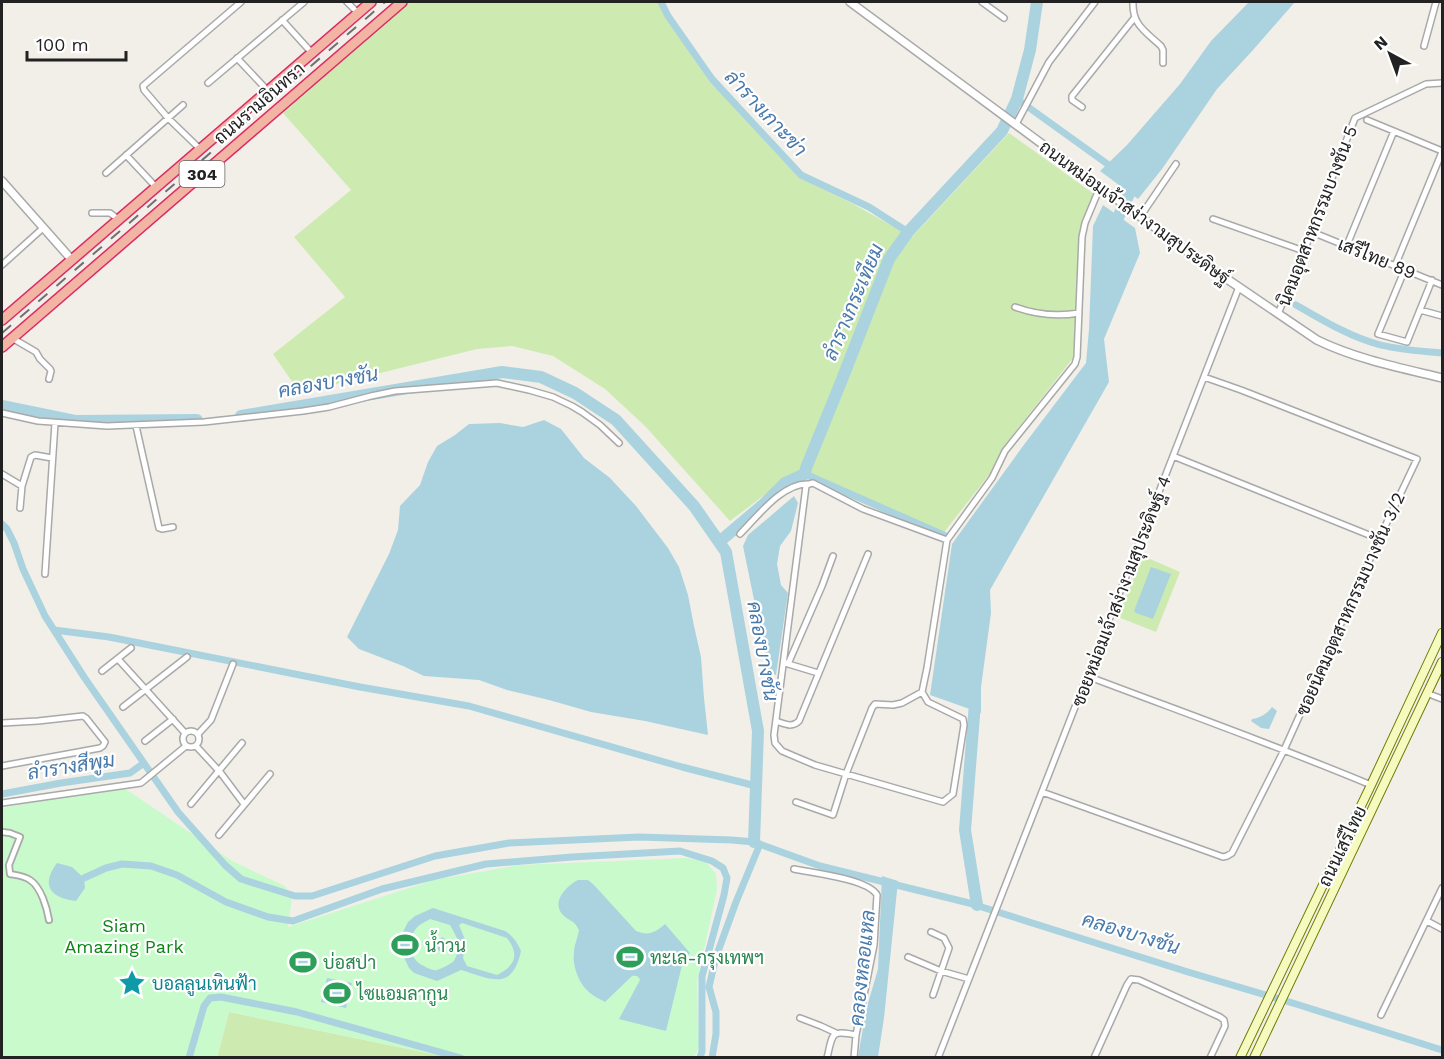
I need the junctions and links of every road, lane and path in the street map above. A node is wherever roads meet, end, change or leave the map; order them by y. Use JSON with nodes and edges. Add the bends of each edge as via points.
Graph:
{"nodes":[{"id":1,"x":241,"y":2,"type":"edge"},
{"id":2,"x":304,"y":2,"type":"edge"},
{"id":3,"x":347,"y":2,"type":"edge"},
{"id":4,"x":371,"y":2,"type":"edge"},
{"id":5,"x":402,"y":2,"type":"edge"},
{"id":6,"x":850,"y":2,"type":"edge"},
{"id":7,"x":982,"y":2,"type":"edge"},
{"id":8,"x":1094,"y":2,"type":"edge"},
{"id":9,"x":1133,"y":2,"type":"edge"},
{"id":10,"x":1436,"y":2,"type":"edge"},
{"id":11,"x":358,"y":13,"type":"junction"},
{"id":12,"x":1135,"y":17,"type":"junction"},
{"id":13,"x":1004,"y":18,"type":"dead end"},
{"id":14,"x":282,"y":20,"type":"junction"},
{"id":15,"x":1424,"y":46,"type":"dead end"},
{"id":16,"x":312,"y":53,"type":"junction"},
{"id":17,"x":237,"y":58,"type":"junction"},
{"id":18,"x":1163,"y":63,"type":"dead end"},
{"id":19,"x":207,"y":83,"type":"dead end"},
{"id":20,"x":1443,"y":83,"type":"edge"},
{"id":21,"x":268,"y":91,"type":"junction"},
{"id":22,"x":183,"y":105,"type":"dead end"},
{"id":23,"x":1082,"y":107,"type":"dead end"},
{"id":24,"x":168,"y":118,"type":"junction"},
{"id":25,"x":1367,"y":120,"type":"dead end"},
{"id":26,"x":1014,"y":123,"type":"junction"},
{"id":27,"x":1394,"y":131,"type":"junction"},
{"id":28,"x":200,"y":149,"type":"junction"},
{"id":29,"x":1443,"y":152,"type":"edge"},
{"id":30,"x":126,"y":155,"type":"junction"},
{"id":31,"x":1176,"y":164,"type":"dead end"},
{"id":32,"x":106,"y":173,"type":"dead end"},
{"id":33,"x":2,"y":182,"type":"edge"},
{"id":34,"x":1100,"y":187,"type":"junction"},
{"id":35,"x":156,"y":188,"type":"junction"},
{"id":36,"x":92,"y":213,"type":"dead end"},
{"id":37,"x":1138,"y":215,"type":"junction"},
{"id":38,"x":118,"y":219,"type":"junction"},
{"id":39,"x":1213,"y":219,"type":"dead end"},
{"id":40,"x":43,"y":228,"type":"junction"},
{"id":41,"x":1312,"y":232,"type":"junction"},
{"id":42,"x":1347,"y":245,"type":"junction"},
{"id":43,"x":1304,"y":251,"type":"junction"},
{"id":44,"x":72,"y":260,"type":"junction"},
{"id":45,"x":2,"y":265,"type":"edge"},
{"id":46,"x":1395,"y":266,"type":"junction"},
{"id":47,"x":1405,"y":269,"type":"junction"},
{"id":48,"x":1432,"y":280,"type":"junction"},
{"id":49,"x":1443,"y":285,"type":"edge"},
{"id":50,"x":1239,"y":287,"type":"junction"},
{"id":51,"x":1015,"y":307,"type":"dead end"},
{"id":52,"x":1420,"y":310,"type":"junction"},
{"id":53,"x":1079,"y":313,"type":"junction"},
{"id":54,"x":1278,"y":314,"type":"junction"},
{"id":55,"x":1443,"y":316,"type":"edge"},
{"id":56,"x":2,"y":320,"type":"edge"},
{"id":57,"x":12,"y":338,"type":"junction"},
{"id":58,"x":2,"y":347,"type":"edge"},
{"id":59,"x":1204,"y":377,"type":"junction"},
{"id":60,"x":1443,"y":378,"type":"edge"},
{"id":61,"x":49,"y":379,"type":"dead end"},
{"id":62,"x":2,"y":413,"type":"edge"},
{"id":63,"x":55,"y":423,"type":"junction"},
{"id":64,"x":136,"y":426,"type":"junction"},
{"id":65,"x":619,"y":443,"type":"dead end"},
{"id":66,"x":1173,"y":456,"type":"junction"},
{"id":67,"x":52,"y":459,"type":"junction"},
{"id":68,"x":2,"y":474,"type":"edge"},
{"id":69,"x":809,"y":484,"type":"junction"},
{"id":70,"x":22,"y":486,"type":"junction"},
{"id":71,"x":20,"y":508,"type":"dead end"},
{"id":72,"x":173,"y":527,"type":"dead end"},
{"id":73,"x":740,"y":534,"type":"dead end"},
{"id":74,"x":1378,"y":538,"type":"junction"},
{"id":75,"x":947,"y":540,"type":"junction"},
{"id":76,"x":868,"y":554,"type":"dead end"},
{"id":77,"x":833,"y":556,"type":"dead end"},
{"id":78,"x":45,"y":574,"type":"dead end"},
{"id":79,"x":1443,"y":633,"type":"edge"},
{"id":80,"x":131,"y":648,"type":"dead end"},
{"id":81,"x":187,"y":657,"type":"dead end"},
{"id":82,"x":118,"y":659,"type":"junction"},
{"id":83,"x":1443,"y":662,"type":"edge"},
{"id":84,"x":786,"y":663,"type":"junction"},
{"id":85,"x":233,"y":664,"type":"dead end"},
{"id":86,"x":102,"y":671,"type":"dead end"},
{"id":87,"x":818,"y":673,"type":"junction"},
{"id":88,"x":1087,"y":676,"type":"junction"},
{"id":89,"x":145,"y":689,"type":"junction"},
{"id":90,"x":922,"y":692,"type":"junction"},
{"id":91,"x":1428,"y":694,"type":"junction"},
{"id":92,"x":1443,"y":699,"type":"edge"},
{"id":93,"x":123,"y":707,"type":"dead end"},
{"id":94,"x":172,"y":719,"type":"junction"},
{"id":95,"x":776,"y":721,"type":"junction"},
{"id":96,"x":2,"y":723,"type":"edge"},
{"id":97,"x":185,"y":733,"type":"junction"},
{"id":98,"x":198,"y":734,"type":"junction"},
{"id":99,"x":145,"y":741,"type":"dead end"},
{"id":100,"x":242,"y":743,"type":"dead end"},
{"id":101,"x":186,"y":746,"type":"junction"},
{"id":102,"x":196,"y":746,"type":"junction"},
{"id":103,"x":1284,"y":750,"type":"junction"},
{"id":104,"x":2,"y":766,"type":"edge"},
{"id":105,"x":219,"y":771,"type":"junction"},
{"id":106,"x":270,"y":774,"type":"dead end"},
{"id":107,"x":846,"y":774,"type":"junction"},
{"id":108,"x":1371,"y":785,"type":"junction"},
{"id":109,"x":1382,"y":789,"type":"junction"},
{"id":110,"x":1042,"y":792,"type":"junction"},
{"id":111,"x":796,"y":802,"type":"dead end"},
{"id":112,"x":2,"y":803,"type":"edge"},
{"id":113,"x":191,"y":804,"type":"dead end"},
{"id":114,"x":244,"y":804,"type":"junction"},
{"id":115,"x":2,"y":832,"type":"edge"},
{"id":116,"x":219,"y":835,"type":"dead end"},
{"id":117,"x":2,"y":862,"type":"edge"},
{"id":118,"x":9,"y":865,"type":"junction"},
{"id":119,"x":794,"y":869,"type":"dead end"},
{"id":120,"x":1443,"y":888,"type":"edge"},
{"id":121,"x":49,"y":920,"type":"dead end"},
{"id":122,"x":1427,"y":921,"type":"junction"},
{"id":123,"x":1443,"y":929,"type":"edge"},
{"id":124,"x":931,"y":932,"type":"dead end"},
{"id":125,"x":908,"y":957,"type":"dead end"},
{"id":126,"x":942,"y":971,"type":"junction"},
{"id":127,"x":969,"y":979,"type":"junction"},
{"id":128,"x":933,"y":995,"type":"dead end"},
{"id":129,"x":1381,"y":1015,"type":"dead end"},
{"id":130,"x":800,"y":1018,"type":"dead end"},
{"id":131,"x":836,"y":1033,"type":"junction"},
{"id":132,"x":856,"y":1035,"type":"junction"},
{"id":133,"x":827,"y":1058,"type":"edge"},
{"id":134,"x":854,"y":1058,"type":"edge"},
{"id":135,"x":938,"y":1058,"type":"edge"},
{"id":136,"x":1094,"y":1058,"type":"edge"},
{"id":137,"x":1210,"y":1058,"type":"edge"},
{"id":138,"x":1240,"y":1058,"type":"edge"},
{"id":139,"x":1254,"y":1058,"type":"edge"}],
"edges":[{"from":1,"to":24,"type":"street","via":[[144,84],[144,90]]},
{"from":2,"to":14,"type":"street"},
{"from":3,"to":11,"type":"street"},
{"from":4,"to":11,"type":"highway","name":"ถนนรามอินทรา","number":"304"},
{"from":5,"to":57,"type":"highway","name":"ถนนรามอินทรา","number":"304"},
{"from":6,"to":26,"type":"street","name":"ถนนหม่อมเจ้าสง่างามสุประดิษฐ์"},
{"from":7,"to":13,"type":"street"},
{"from":8,"to":26,"type":"street","via":[[1049,62]]},
{"from":9,"to":12,"type":"street"},
{"from":10,"to":15,"type":"street"},
{"from":11,"to":16,"type":"highway","name":"ถนนรามอินทรา","number":"304"},
{"from":12,"to":18,"type":"street","via":[[1140,28],[1161,46]]},
{"from":12,"to":23,"type":"street","via":[[1072,96]]},
{"from":14,"to":16,"type":"street"},
{"from":14,"to":17,"type":"street"},
{"from":16,"to":21,"type":"highway","name":"ถนนรามอินทรา","number":"304"},
{"from":17,"to":19,"type":"street"},
{"from":17,"to":21,"type":"street"},
{"from":20,"to":41,"type":"street","name":"นิคมอุตสาหกรรมบางชัน 5","via":[[1426,84],[1355,118]]},
{"from":21,"to":28,"type":"highway","name":"ถนนรามอินทรา","number":"304"},
{"from":22,"to":24,"type":"street"},
{"from":24,"to":28,"type":"street"},
{"from":24,"to":30,"type":"street"},
{"from":25,"to":27,"type":"street"},
{"from":26,"to":34,"type":"street","name":"ถนนหม่อมเจ้าสง่างามสุประดิษฐ์"},
{"from":27,"to":29,"type":"street"},
{"from":27,"to":42,"type":"street"},
{"from":28,"to":35,"type":"highway","name":"ถนนรามอินทรา","number":"304"},
{"from":29,"to":46,"type":"street"},
{"from":30,"to":32,"type":"street"},
{"from":30,"to":35,"type":"street"},
{"from":31,"to":37,"type":"street"},
{"from":33,"to":40,"type":"street"},
{"from":34,"to":37,"type":"street","name":"ถนนหม่อมเจ้าสง่างามสุประดิษฐ์"},
{"from":34,"to":53,"type":"street","via":[[1082,237]]},
{"from":35,"to":38,"type":"highway","name":"ถนนรามอินทรา","number":"304"},
{"from":36,"to":38,"type":"street","via":[[110,213]]},
{"from":37,"to":50,"type":"street","name":"ถนนหม่อมเจ้าสง่างามสุประดิษฐ์"},
{"from":38,"to":44,"type":"highway","name":"ถนนรามอินทรา","number":"304"},
{"from":39,"to":43,"type":"street"},
{"from":40,"to":44,"type":"street"},
{"from":40,"to":45,"type":"street"},
{"from":41,"to":42,"type":"street","name":"เสรีไทย 89"},
{"from":41,"to":43,"type":"street","name":"นิคมอุตสาหกรรมบางชัน 5"},
{"from":42,"to":46,"type":"street","name":"เสรีไทย 89"},
{"from":43,"to":54,"type":"street","name":"นิคมอุตสาหกรรมบางชัน 5"},
{"from":44,"to":56,"type":"highway","name":"ถนนรามอินทรา","number":"304"},
{"from":46,"to":47,"type":"street","name":"เสรีไทย 89"},
{"from":47,"to":48,"type":"street","name":"เสรีไทย 89"},
{"from":47,"to":52,"type":"street","via":[[1378,334],[1407,342]]},
{"from":48,"to":49,"type":"street","name":"เสรีไทย 89"},
{"from":48,"to":52,"type":"street"},
{"from":50,"to":54,"type":"street","name":"ถนนหม่อมเจ้าสง่างามสุประดิษฐ์"},
{"from":50,"to":59,"type":"street","name":"ซอยหม่อมเจ้าสง่างามสุประดิษฐ์ 4"},
{"from":51,"to":53,"type":"street","via":[[1048,316]]},
{"from":52,"to":55,"type":"street"},
{"from":53,"to":75,"type":"street","via":[[1075,364],[1005,452],[992,478]]},
{"from":54,"to":60,"type":"street","name":"ถนนหม่อมเจ้าสง่างามสุประดิษฐ์","via":[[1331,347]]},
{"from":57,"to":58,"type":"highway","name":"ถนนรามอินทรา","number":"304"},
{"from":57,"to":61,"type":"street","via":[[36,352],[51,371]]},
{"from":59,"to":66,"type":"street","name":"ซอยหม่อมเจ้าสง่างามสุประดิษฐ์ 4"},
{"from":59,"to":74,"type":"street","name":"ซอยนิคมอุตสาหกรรมบางชัน 3/2","via":[[1417,459]]},
{"from":62,"to":63,"type":"street"},
{"from":63,"to":64,"type":"street"},
{"from":63,"to":67,"type":"street"},
{"from":64,"to":65,"type":"street","via":[[280,415],[395,392],[497,383],[553,397],[572,406]]},
{"from":64,"to":72,"type":"street","via":[[159,528]]},
{"from":66,"to":74,"type":"street"},
{"from":66,"to":88,"type":"street","name":"ซอยหม่อมเจ้าสง่างามสุประดิษฐ์ 4"},
{"from":67,"to":70,"type":"street","via":[[31,457]]},
{"from":67,"to":78,"type":"street"},
{"from":68,"to":70,"type":"street"},
{"from":69,"to":73,"type":"street","via":[[798,484],[774,499]]},
{"from":69,"to":75,"type":"street"},
{"from":69,"to":84,"type":"street","via":[[803,504]]},
{"from":70,"to":71,"type":"street"},
{"from":74,"to":103,"type":"street","name":"ซอยนิคมอุตสาหกรรมบางชัน 3/2"},
{"from":75,"to":90,"type":"street"},
{"from":76,"to":87,"type":"street"},
{"from":77,"to":84,"type":"street"},
{"from":79,"to":108,"type":"main road","name":"ถนนเสรีไทย"},
{"from":80,"to":82,"type":"street"},
{"from":81,"to":89,"type":"street"},
{"from":82,"to":86,"type":"street"},
{"from":82,"to":89,"type":"street"},
{"from":83,"to":91,"type":"main road","name":"ถนนเสรีไทย"},
{"from":84,"to":87,"type":"street"},
{"from":84,"to":95,"type":"street"},
{"from":85,"to":98,"type":"street","via":[[211,720]]},
{"from":87,"to":95,"type":"street","via":[[799,721],[791,726]]},
{"from":88,"to":103,"type":"street"},
{"from":88,"to":110,"type":"street","name":"ซอยหม่อมเจ้าสง่างามสุประดิษฐ์ 4"},
{"from":89,"to":93,"type":"street"},
{"from":89,"to":94,"type":"street"},
{"from":90,"to":107,"type":"street","via":[[902,703],[874,704]]},
{"from":90,"to":107,"type":"street","via":[[927,702],[963,719],[953,794],[943,802]]},
{"from":91,"to":92,"type":"street"},
{"from":91,"to":109,"type":"main road","name":"ถนนเสรีไทย"},
{"from":94,"to":97,"type":"street"},
{"from":94,"to":99,"type":"street"},
{"from":95,"to":107,"type":"street","via":[[775,743],[782,751]]},
{"from":96,"to":104,"type":"street","via":[[83,716],[105,742],[100,748]]},
{"from":97,"to":98,"type":"street"},
{"from":97,"to":101,"type":"street"},
{"from":98,"to":102,"type":"street"},
{"from":100,"to":105,"type":"street"},
{"from":101,"to":102,"type":"street"},
{"from":101,"to":112,"type":"street","via":[[141,783]]},
{"from":102,"to":105,"type":"street"},
{"from":103,"to":108,"type":"street"},
{"from":103,"to":110,"type":"street","name":"ซอยนิคมอุตสาหกรรมบางชัน 3/2","via":[[1236,849],[1223,857]]},
{"from":105,"to":113,"type":"street"},
{"from":105,"to":114,"type":"street"},
{"from":106,"to":114,"type":"street"},
{"from":107,"to":111,"type":"street","via":[[833,815]]},
{"from":108,"to":109,"type":"main road"},
{"from":108,"to":138,"type":"main road","name":"ถนนเสรีไทย"},
{"from":109,"to":139,"type":"main road","name":"ถนนเสรีไทย"},
{"from":110,"to":127,"type":"street","name":"ซอยหม่อมเจ้าสง่างามสุประดิษฐ์ 4"},
{"from":114,"to":116,"type":"street"},
{"from":115,"to":118,"type":"street","via":[[20,837]]},
{"from":117,"to":118,"type":"street"},
{"from":118,"to":121,"type":"street","via":[[10,874],[30,880],[40,893]]},
{"from":119,"to":132,"type":"street","via":[[865,885],[877,895],[873,945]]},
{"from":120,"to":122,"type":"street"},
{"from":122,"to":123,"type":"street"},
{"from":122,"to":129,"type":"street"},
{"from":124,"to":126,"type":"street","via":[[944,938],[949,948]]},
{"from":125,"to":126,"type":"street"},
{"from":126,"to":127,"type":"street"},
{"from":126,"to":128,"type":"street"},
{"from":127,"to":135,"type":"street","name":"ซอยหม่อมเจ้าสง่างามสุประดิษฐ์ 4"},
{"from":130,"to":131,"type":"street"},
{"from":131,"to":132,"type":"street"},
{"from":131,"to":133,"type":"street"},
{"from":132,"to":134,"type":"street"},
{"from":136,"to":137,"type":"street","via":[[1131,980],[1139,980],[1224,1020],[1225,1026]]}]}
